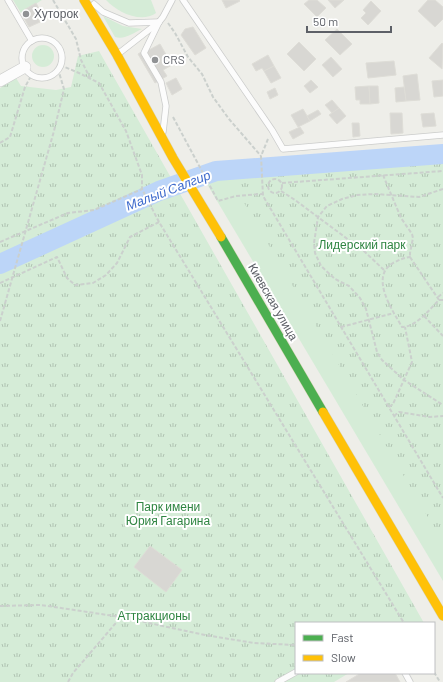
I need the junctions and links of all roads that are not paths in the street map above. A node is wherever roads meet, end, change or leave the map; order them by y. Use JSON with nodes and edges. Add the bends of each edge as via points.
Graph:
{"nodes":[{"id":1,"x":8,"y":0,"type":"edge"},
{"id":2,"x":84,"y":0,"type":"edge"},
{"id":3,"x":88,"y":0,"type":"edge"},
{"id":4,"x":183,"y":0,"type":"edge"},
{"id":5,"x":169,"y":2,"type":"edge"},
{"id":6,"x":159,"y":22,"type":"junction"},
{"id":7,"x":32,"y":41,"type":"junction"},
{"id":8,"x":117,"y":54,"type":"junction"},
{"id":9,"x":28,"y":71,"type":"junction"},
{"id":10,"x":0,"y":81,"type":"edge"},
{"id":11,"x":443,"y":135,"type":"edge"},
{"id":12,"x":163,"y":138,"type":"junction"},
{"id":13,"x":443,"y":616,"type":"edge"},
{"id":14,"x":295,"y":673,"type":"edge"},
{"id":15,"x":278,"y":682,"type":"edge"}],
"edges":[{"from":1,"to":7,"type":"lane"},
{"from":2,"to":8,"type":"main road","name":"Киевская улица"},
{"from":3,"to":6,"type":"lane","via":[[103,12],[129,22]]},
{"from":4,"to":11,"type":"lane","via":[[283,149]]},
{"from":5,"to":6,"type":"lane"},
{"from":6,"to":8,"type":"lane"},
{"from":6,"to":12,"type":"lane","via":[[144,53],[161,82],[166,106]]},
{"from":7,"to":9,"type":"lane","via":[[24,50],[22,59]]},
{"from":7,"to":9,"type":"lane","via":[[42,38],[52,41],[62,58],[59,67],[46,77],[36,77]]},
{"from":8,"to":12,"type":"main road","name":"Киевская улица"},
{"from":9,"to":10,"type":"street"},
{"from":12,"to":13,"type":"main road","name":"Киевская улица"},
{"from":14,"to":15,"type":"lane"}]}
